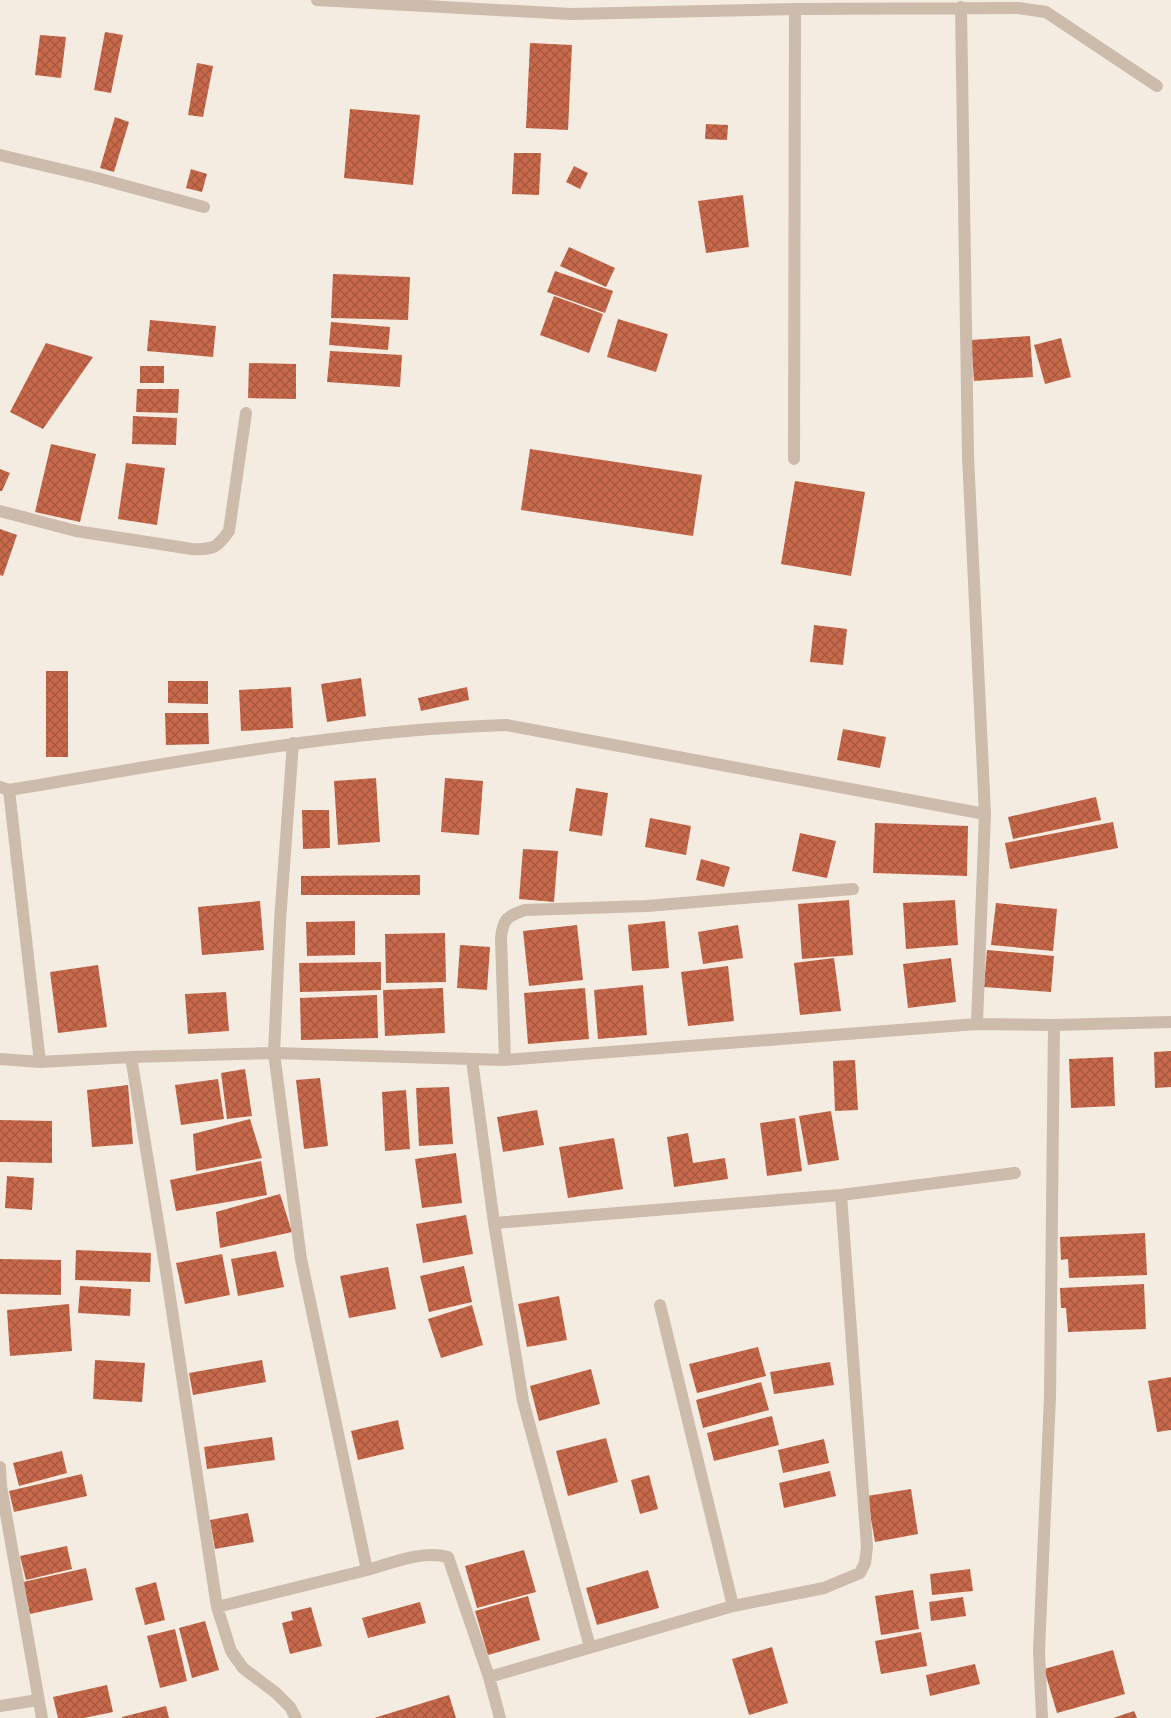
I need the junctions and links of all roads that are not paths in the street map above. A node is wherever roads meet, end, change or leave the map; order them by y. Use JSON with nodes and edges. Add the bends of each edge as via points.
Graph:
{"nodes":[{"id":1,"x":317,"y":0,"type":"edge"},
{"id":2,"x":1015,"y":4,"type":"edge"},
{"id":3,"x":961,"y":8,"type":"junction"},
{"id":4,"x":795,"y":9,"type":"junction"},
{"id":5,"x":1157,"y":86,"type":"dead end"},
{"id":6,"x":0,"y":155,"type":"edge"},
{"id":7,"x":204,"y":207,"type":"dead end"},
{"id":8,"x":246,"y":414,"type":"dead end"},
{"id":9,"x":794,"y":460,"type":"dead end"},
{"id":10,"x":0,"y":511,"type":"edge"},
{"id":11,"x":293,"y":743,"type":"junction"},
{"id":12,"x":4,"y":789,"type":"edge"},
{"id":13,"x":985,"y":814,"type":"junction"},
{"id":14,"x":853,"y":888,"type":"dead end"},
{"id":15,"x":1171,"y":1022,"type":"edge"},
{"id":16,"x":977,"y":1024,"type":"junction"},
{"id":17,"x":1054,"y":1025,"type":"junction"},
{"id":18,"x":274,"y":1053,"type":"junction"},
{"id":19,"x":131,"y":1057,"type":"junction"},
{"id":20,"x":0,"y":1059,"type":"edge"},
{"id":21,"x":472,"y":1060,"type":"junction"},
{"id":22,"x":505,"y":1060,"type":"junction"},
{"id":23,"x":40,"y":1062,"type":"junction"},
{"id":24,"x":1014,"y":1173,"type":"dead end"},
{"id":25,"x":841,"y":1195,"type":"junction"},
{"id":26,"x":494,"y":1223,"type":"junction"},
{"id":27,"x":660,"y":1305,"type":"dead end"},
{"id":28,"x":0,"y":1467,"type":"edge"},
{"id":29,"x":367,"y":1570,"type":"junction"},
{"id":30,"x":733,"y":1606,"type":"junction"},
{"id":31,"x":217,"y":1607,"type":"junction"},
{"id":32,"x":590,"y":1648,"type":"junction"},
{"id":33,"x":489,"y":1677,"type":"junction"},
{"id":34,"x":38,"y":1700,"type":"junction"},
{"id":35,"x":0,"y":1706,"type":"edge"},
{"id":36,"x":42,"y":1718,"type":"edge"},
{"id":37,"x":296,"y":1718,"type":"edge"},
{"id":38,"x":500,"y":1718,"type":"edge"},
{"id":39,"x":1042,"y":1718,"type":"edge"}],
"edges":[{"from":1,"to":4,"type":"street","via":[[571,14]]},
{"from":2,"to":3,"type":"street"},
{"from":2,"to":5,"type":"street","via":[[1046,12]]},
{"from":3,"to":4,"type":"street"},
{"from":3,"to":13,"type":"street","via":[[968,456]]},
{"from":4,"to":9,"type":"street"},
{"from":6,"to":7,"type":"street"},
{"from":8,"to":10,"type":"street","via":[[229,531],[220,544],[209,550],[76,531]]},
{"from":11,"to":12,"type":"street"},
{"from":11,"to":13,"type":"street","via":[[447,727],[506,725]]},
{"from":11,"to":18,"type":"street"},
{"from":12,"to":23,"type":"street"},
{"from":13,"to":16,"type":"street"},
{"from":14,"to":22,"type":"street","via":[[647,906],[525,910],[512,914],[502,924],[501,938]]},
{"from":15,"to":17,"type":"street"},
{"from":16,"to":17,"type":"street"},
{"from":16,"to":22,"type":"street"},
{"from":17,"to":39,"type":"street","via":[[1050,1396],[1039,1651]]},
{"from":18,"to":19,"type":"street"},
{"from":18,"to":21,"type":"street"},
{"from":18,"to":29,"type":"street","via":[[301,1259]]},
{"from":19,"to":23,"type":"street"},
{"from":19,"to":31,"type":"street"},
{"from":20,"to":23,"type":"street"},
{"from":21,"to":22,"type":"street"},
{"from":21,"to":26,"type":"street"},
{"from":24,"to":25,"type":"street"},
{"from":25,"to":26,"type":"street"},
{"from":25,"to":30,"type":"street","via":[[867,1547],[865,1562],[860,1573],[824,1588]]},
{"from":26,"to":32,"type":"street","via":[[523,1401]]},
{"from":27,"to":30,"type":"street"},
{"from":28,"to":34,"type":"street"},
{"from":29,"to":31,"type":"street"},
{"from":29,"to":33,"type":"street","via":[[423,1555],[448,1557]]},
{"from":30,"to":32,"type":"street"},
{"from":31,"to":37,"type":"street","via":[[232,1651],[243,1668],[276,1693]]},
{"from":32,"to":33,"type":"street"},
{"from":33,"to":38,"type":"street"},
{"from":34,"to":35,"type":"street"},
{"from":34,"to":36,"type":"street"}]}
